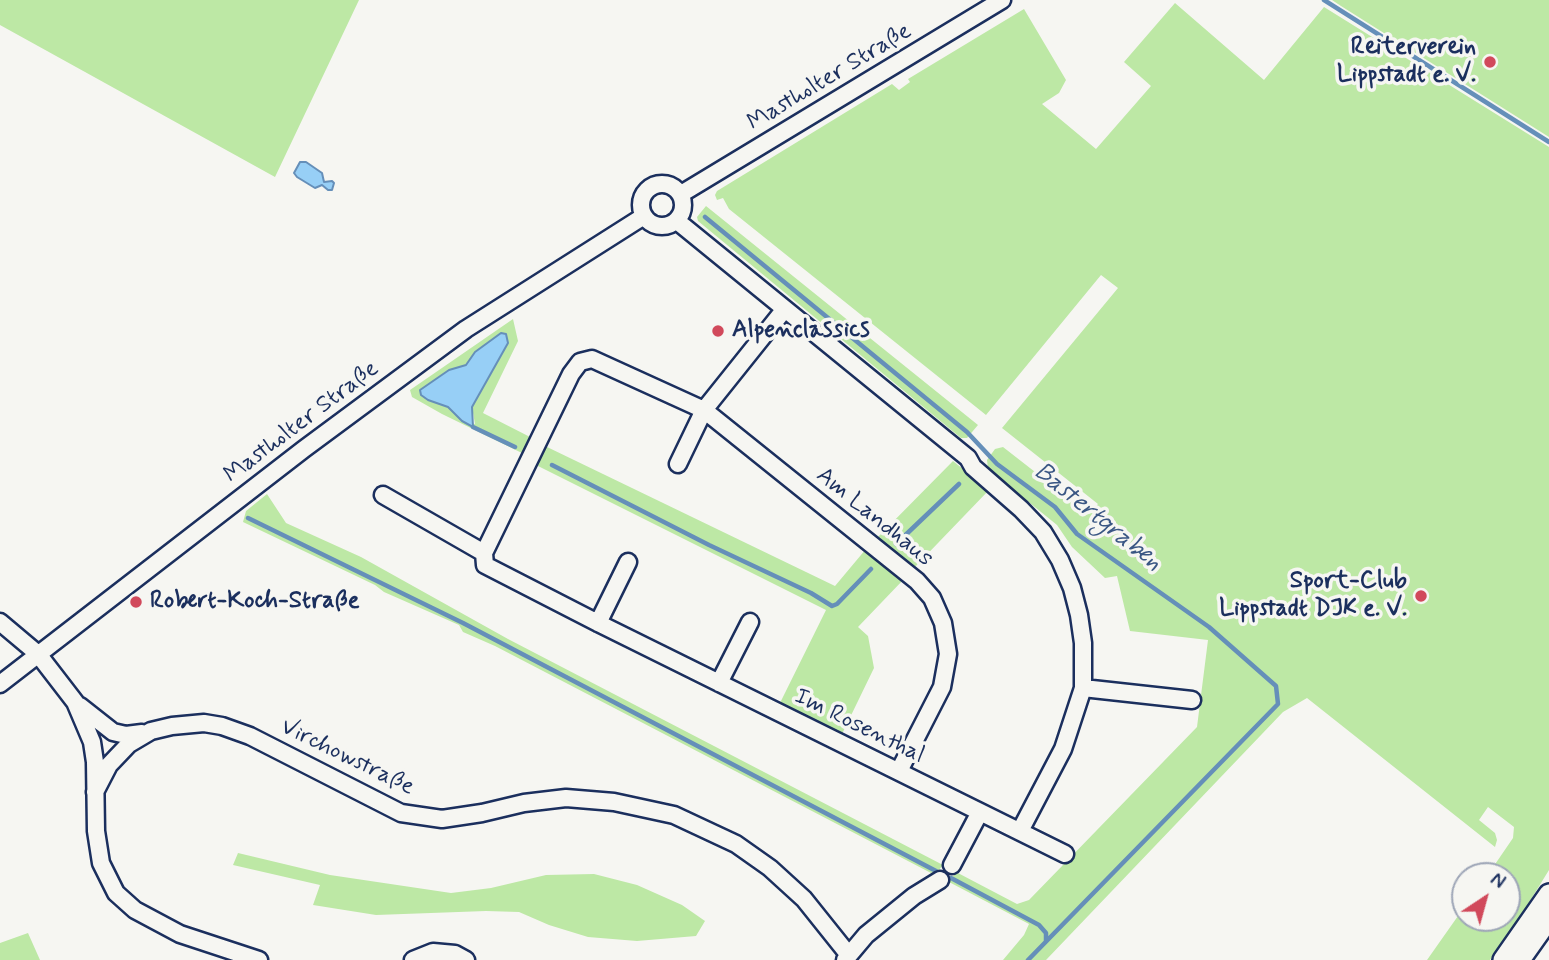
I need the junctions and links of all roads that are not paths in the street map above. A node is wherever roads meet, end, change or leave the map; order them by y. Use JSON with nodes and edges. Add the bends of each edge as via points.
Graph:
{"nodes":[{"id":1,"x":1002,"y":0,"type":"edge"},
{"id":2,"x":681,"y":194,"type":"junction"},
{"id":3,"x":644,"y":216,"type":"junction"},
{"id":4,"x":677,"y":221,"type":"junction"},
{"id":5,"x":784,"y":310,"type":"junction"},
{"id":6,"x":704,"y":410,"type":"junction"},
{"id":7,"x":678,"y":464,"type":"dead end"},
{"id":8,"x":383,"y":495,"type":"dead end"},
{"id":9,"x":484,"y":553,"type":"junction"},
{"id":10,"x":628,"y":562,"type":"dead end"},
{"id":11,"x":0,"y":622,"type":"edge"},
{"id":12,"x":750,"y":622,"type":"dead end"},
{"id":13,"x":598,"y":623,"type":"junction"},
{"id":14,"x":38,"y":654,"type":"junction"},
{"id":15,"x":719,"y":683,"type":"junction"},
{"id":16,"x":0,"y":684,"type":"edge"},
{"id":17,"x":1083,"y":688,"type":"junction"},
{"id":18,"x":1192,"y":700,"type":"dead end"},
{"id":19,"x":75,"y":702,"type":"junction"},
{"id":20,"x":151,"y":731,"type":"junction"},
{"id":21,"x":899,"y":771,"type":"junction"},
{"id":22,"x":95,"y":792,"type":"junction"},
{"id":23,"x":980,"y":812,"type":"junction"},
{"id":24,"x":1020,"y":831,"type":"junction"},
{"id":25,"x":1065,"y":854,"type":"dead end"},
{"id":26,"x":952,"y":865,"type":"dead end"},
{"id":27,"x":940,"y":880,"type":"dead end"},
{"id":28,"x":1549,"y":894,"type":"edge"},
{"id":29,"x":1549,"y":919,"type":"edge"},
{"id":30,"x":847,"y":957,"type":"edge"},
{"id":31,"x":259,"y":960,"type":"edge"},
{"id":32,"x":414,"y":960,"type":"edge"},
{"id":33,"x":466,"y":960,"type":"edge"},
{"id":34,"x":1503,"y":960,"type":"edge"},
{"id":35,"x":1520,"y":960,"type":"edge"}],
"edges":[{"from":1,"to":2,"type":"street","name":"Mastholter Straße"},
{"from":2,"to":3,"type":"street","via":[[665,183],[652,186],[641,203]]},
{"from":2,"to":4,"type":"street","via":[[683,209]]},
{"from":3,"to":4,"type":"street","via":[[659,226]]},
{"from":3,"to":14,"type":"street","name":"Mastholter Straße","via":[[466,329]]},
{"from":4,"to":5,"type":"street"},
{"from":5,"to":6,"type":"street"},
{"from":5,"to":17,"type":"street","via":[[968,458],[1043,532],[1072,588],[1083,643]]},
{"from":6,"to":7,"type":"street"},
{"from":6,"to":9,"type":"street","name":"Am Landhaus","via":[[592,359],[580,362]]},
{"from":6,"to":21,"type":"street","name":"Am Landhaus","via":[[917,581],[932,598],[943,623],[948,653],[942,687]]},
{"from":8,"to":9,"type":"street","name":"Im Rosenthal"},
{"from":9,"to":13,"type":"street","name":"Im Rosenthal","via":[[485,565]]},
{"from":10,"to":13,"type":"street"},
{"from":11,"to":14,"type":"street"},
{"from":12,"to":15,"type":"street"},
{"from":13,"to":15,"type":"street","name":"Im Rosenthal"},
{"from":14,"to":16,"type":"street","name":"Mastholter Straße"},
{"from":14,"to":19,"type":"street"},
{"from":15,"to":21,"type":"street","name":"Im Rosenthal"},
{"from":17,"to":18,"type":"street"},
{"from":17,"to":24,"type":"street","via":[[1063,749]]},
{"from":19,"to":20,"type":"street","name":"Virchowstraße","via":[[113,732],[126,736]]},
{"from":19,"to":22,"type":"street","via":[[92,742]]},
{"from":20,"to":22,"type":"street","name":"Virchowstraße","via":[[129,744],[109,765]]},
{"from":20,"to":30,"type":"street","name":"Virchowstraße","via":[[204,723],[222,726],[401,813],[442,819],[566,798],[614,802],[674,815],[736,844],[771,869],[804,899]]},
{"from":21,"to":23,"type":"street","name":"Im Rosenthal"},
{"from":22,"to":31,"type":"street","via":[[101,863],[116,893],[177,941]]},
{"from":23,"to":24,"type":"street","name":"Im Rosenthal"},
{"from":23,"to":26,"type":"street"},
{"from":24,"to":25,"type":"street","name":"Im Rosenthal"},
{"from":27,"to":30,"type":"street","via":[[914,896]]},
{"from":28,"to":34,"type":"main road"},
{"from":29,"to":35,"type":"main road"},
{"from":32,"to":33,"type":"street","via":[[433,952]]}]}
